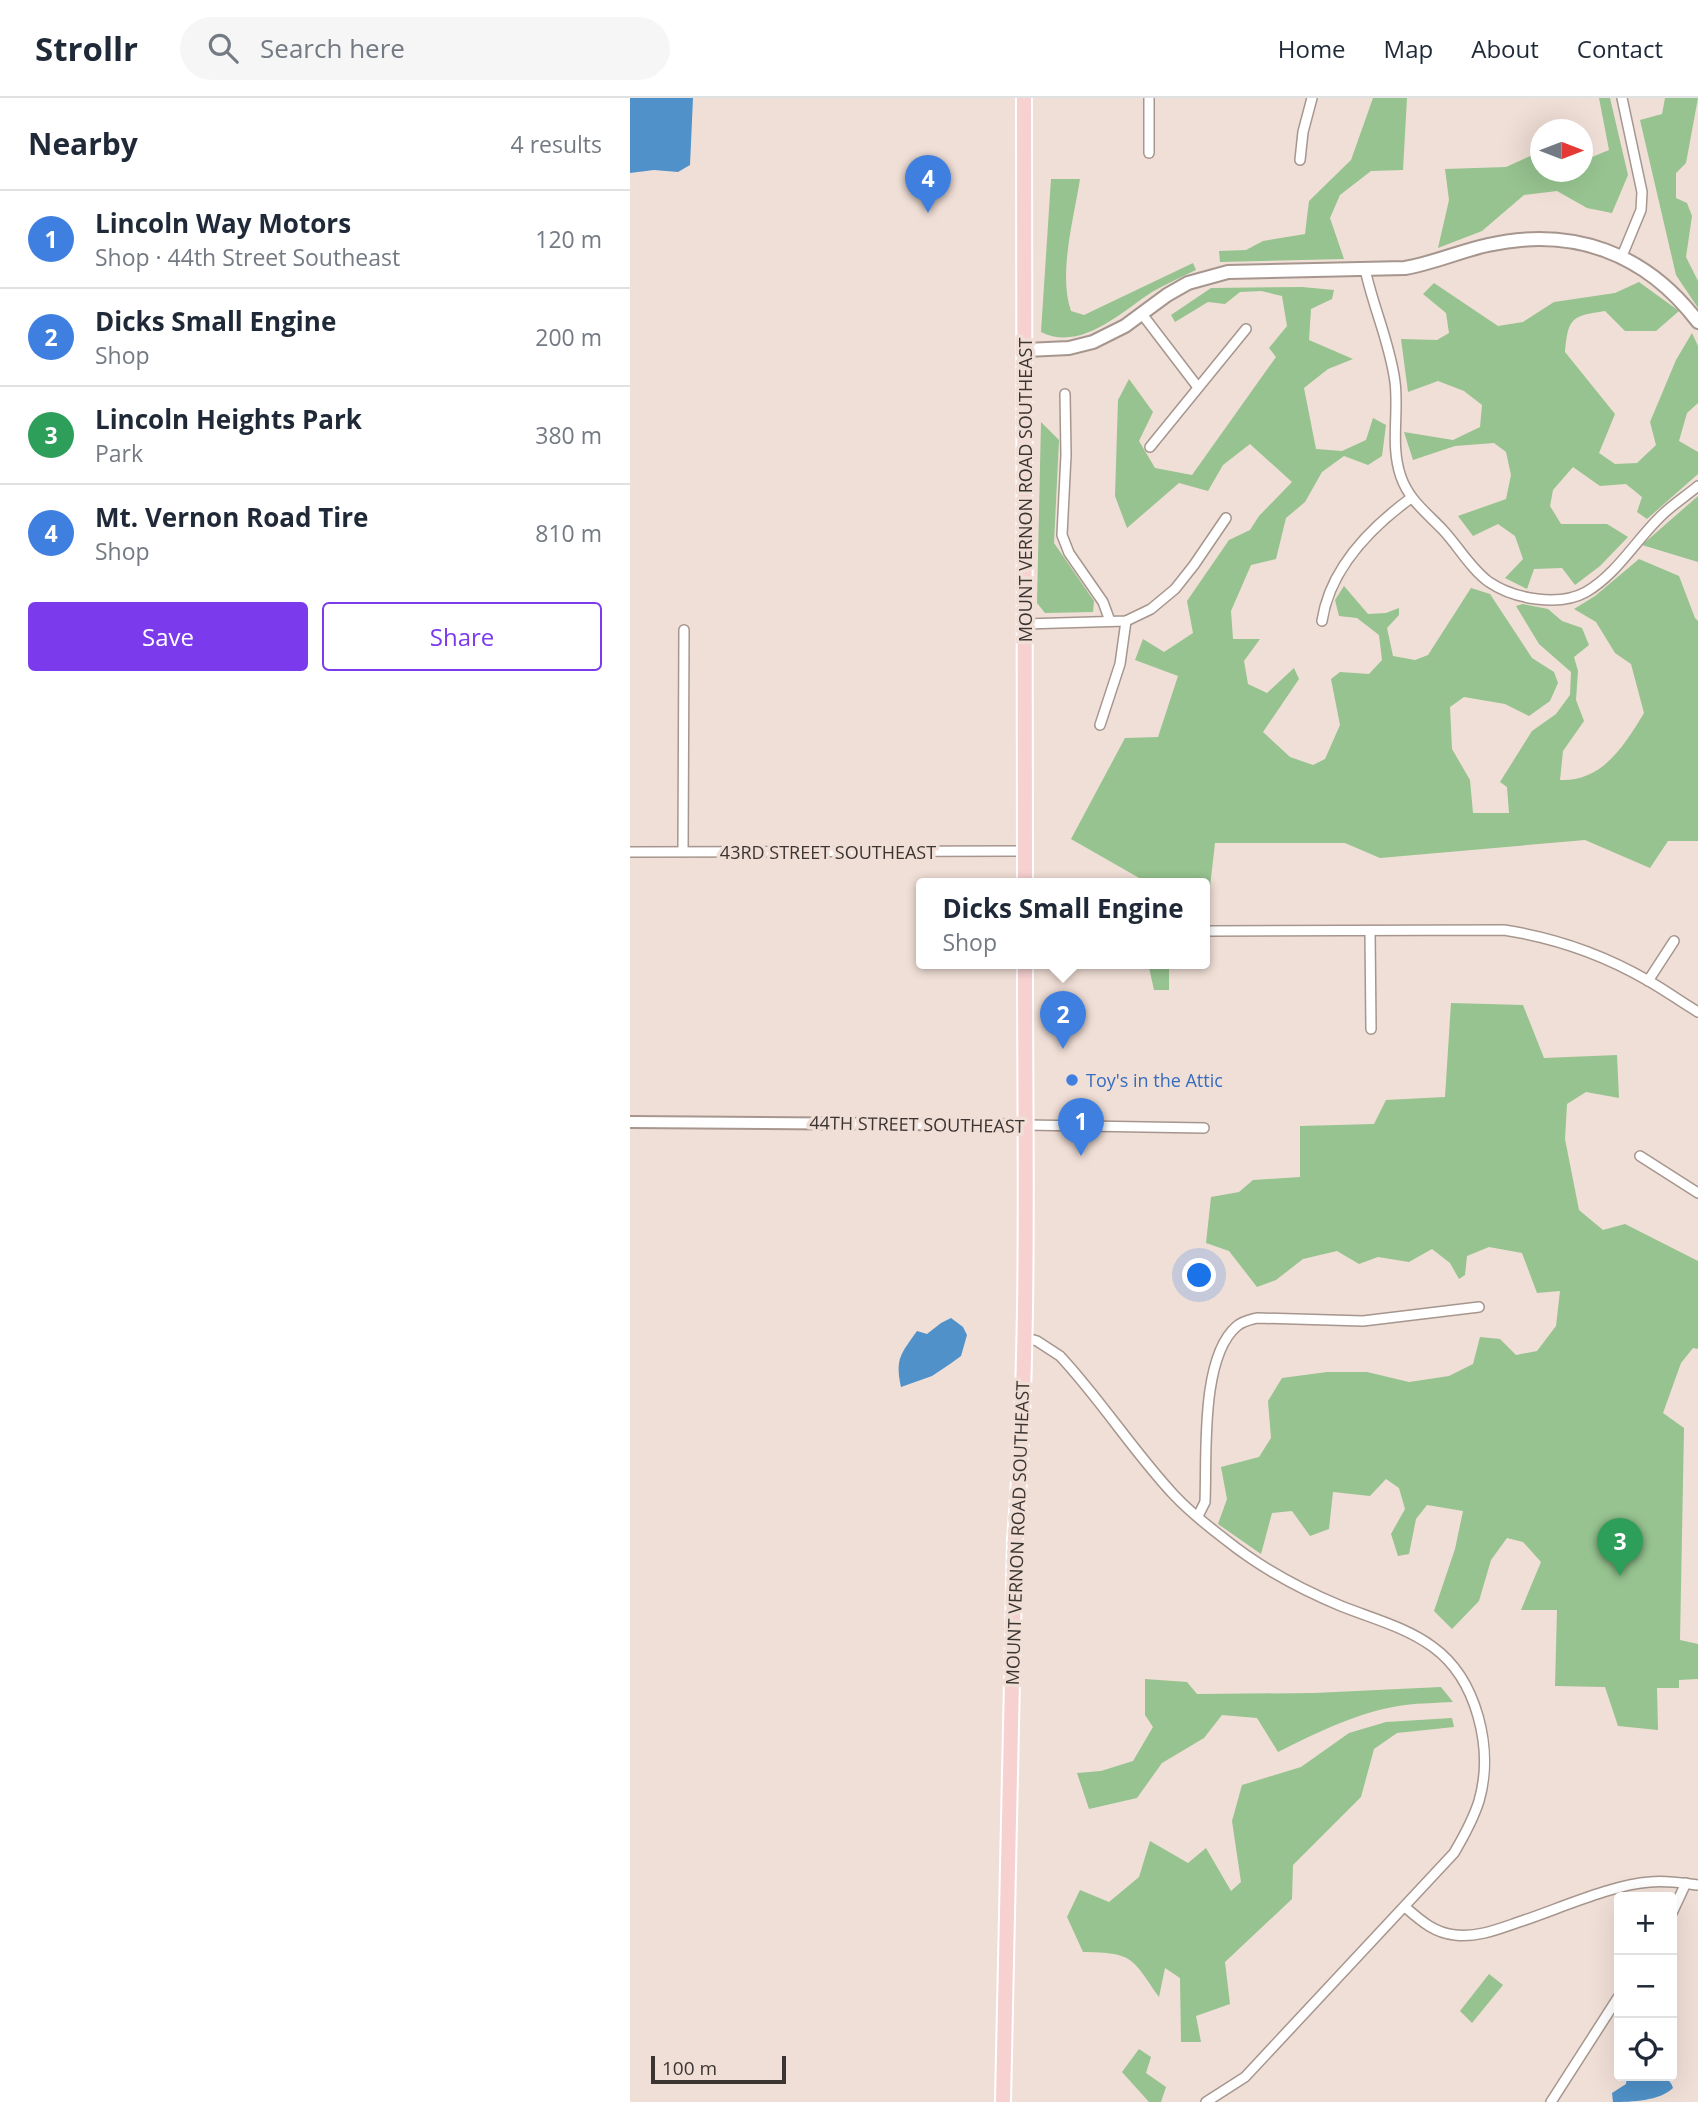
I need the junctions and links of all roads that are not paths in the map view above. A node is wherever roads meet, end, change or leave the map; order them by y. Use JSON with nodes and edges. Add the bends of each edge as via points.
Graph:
{"nodes":[{"id":1,"x":1024,"y":98,"type":"edge"},
{"id":2,"x":1149,"y":98,"type":"edge"},
{"id":3,"x":1312,"y":98,"type":"edge"},
{"id":4,"x":1622,"y":98,"type":"edge"},
{"id":5,"x":1149,"y":153,"type":"dead end"},
{"id":6,"x":1300,"y":160,"type":"dead end"},
{"id":7,"x":1622,"y":256,"type":"junction"},
{"id":8,"x":1365,"y":269,"type":"junction"},
{"id":9,"x":1142,"y":314,"type":"junction"},
{"id":10,"x":1698,"y":322,"type":"edge"},
{"id":11,"x":1246,"y":329,"type":"dead end"},
{"id":12,"x":1026,"y":350,"type":"junction"},
{"id":13,"x":1197,"y":386,"type":"junction"},
{"id":14,"x":1065,"y":394,"type":"dead end"},
{"id":15,"x":1150,"y":447,"type":"dead end"},
{"id":16,"x":1698,"y":486,"type":"edge"},
{"id":17,"x":1411,"y":498,"type":"junction"},
{"id":18,"x":1226,"y":518,"type":"dead end"},
{"id":19,"x":1110,"y":621,"type":"junction"},
{"id":20,"x":1126,"y":621,"type":"junction"},
{"id":21,"x":1322,"y":621,"type":"dead end"},
{"id":22,"x":1025,"y":624,"type":"junction"},
{"id":23,"x":684,"y":630,"type":"dead end"},
{"id":24,"x":1100,"y":725,"type":"dead end"},
{"id":25,"x":682,"y":851,"type":"junction"},
{"id":26,"x":1025,"y":851,"type":"junction"},
{"id":27,"x":630,"y":852,"type":"edge"},
{"id":28,"x":1025,"y":878,"type":"edge"},
{"id":29,"x":1211,"y":931,"type":"dead end"},
{"id":30,"x":1370,"y":931,"type":"junction"},
{"id":31,"x":1674,"y":941,"type":"dead end"},
{"id":32,"x":1025,"y":969,"type":"edge"},
{"id":33,"x":1648,"y":981,"type":"junction"},
{"id":34,"x":1698,"y":1012,"type":"edge"},
{"id":35,"x":1371,"y":1029,"type":"dead end"},
{"id":36,"x":630,"y":1122,"type":"edge"},
{"id":37,"x":1026,"y":1125,"type":"junction"},
{"id":38,"x":1204,"y":1128,"type":"dead end"},
{"id":39,"x":1640,"y":1156,"type":"dead end"},
{"id":40,"x":1698,"y":1193,"type":"edge"},
{"id":41,"x":1479,"y":1307,"type":"dead end"},
{"id":42,"x":1023,"y":1337,"type":"junction"},
{"id":43,"x":1198,"y":1516,"type":"junction"},
{"id":44,"x":1686,"y":1884,"type":"junction"},
{"id":45,"x":1698,"y":1884,"type":"edge"},
{"id":46,"x":1677,"y":1903,"type":"edge"},
{"id":47,"x":1405,"y":1907,"type":"junction"},
{"id":48,"x":1614,"y":2004,"type":"edge"},
{"id":49,"x":1003,"y":2102,"type":"edge"},
{"id":50,"x":1206,"y":2102,"type":"edge"},
{"id":51,"x":1551,"y":2102,"type":"edge"}],
"edges":[{"from":1,"to":12,"type":"main road","name":"MOUNT VERNON ROAD SOUTHEAST"},
{"from":2,"to":5,"type":"street"},
{"from":3,"to":6,"type":"street"},
{"from":4,"to":7,"type":"street","via":[[1642,192],[1641,210]]},
{"from":7,"to":8,"type":"main road","via":[[1556,240],[1521,240],[1485,245],[1416,266]]},
{"from":7,"to":10,"type":"main road","via":[[1662,282]]},
{"from":8,"to":9,"type":"main road","via":[[1228,271],[1188,283]]},
{"from":8,"to":17,"type":"street","via":[[1391,356],[1395,449],[1399,474]]},
{"from":9,"to":12,"type":"main road","via":[[1094,342]]},
{"from":9,"to":13,"type":"street"},
{"from":11,"to":13,"type":"street"},
{"from":12,"to":22,"type":"main road","name":"MOUNT VERNON ROAD SOUTHEAST"},
{"from":13,"to":15,"type":"street"},
{"from":14,"to":19,"type":"street","via":[[1062,535]]},
{"from":16,"to":17,"type":"street","via":[[1661,516],[1614,569],[1586,592],[1563,599],[1537,599],[1488,582]]},
{"from":17,"to":21,"type":"street","via":[[1385,517],[1345,563],[1332,584]]},
{"from":18,"to":20,"type":"street","via":[[1175,589],[1151,609]]},
{"from":19,"to":20,"type":"street"},
{"from":19,"to":22,"type":"street"},
{"from":20,"to":24,"type":"street","via":[[1121,664]]},
{"from":22,"to":26,"type":"main road","name":"MOUNT VERNON ROAD SOUTHEAST"},
{"from":23,"to":25,"type":"street"},
{"from":25,"to":26,"type":"street","name":"43RD STREET SOUTHEAST"},
{"from":25,"to":27,"type":"street","name":"43RD STREET SOUTHEAST"},
{"from":26,"to":28,"type":"main road","name":"MOUNT VERNON ROAD SOUTHEAST"},
{"from":29,"to":30,"type":"street"},
{"from":30,"to":33,"type":"street","via":[[1504,930],[1538,935],[1601,956]]},
{"from":30,"to":35,"type":"street"},
{"from":31,"to":33,"type":"street"},
{"from":32,"to":37,"type":"main road","name":"MOUNT VERNON ROAD SOUTHEAST"},
{"from":33,"to":34,"type":"street"},
{"from":36,"to":37,"type":"street","name":"44TH STREET SOUTHEAST"},
{"from":37,"to":38,"type":"street","name":"44TH STREET SOUTHEAST"},
{"from":37,"to":42,"type":"main road","name":"MOUNT VERNON ROAD SOUTHEAST"},
{"from":39,"to":40,"type":"street"},
{"from":41,"to":43,"type":"street","via":[[1363,1321],[1257,1318],[1234,1328],[1210,1377],[1205,1502]]},
{"from":42,"to":43,"type":"street","via":[[1037,1340],[1060,1356],[1175,1496]]},
{"from":42,"to":49,"type":"main road","name":"MOUNT VERNON ROAD SOUTHEAST"},
{"from":43,"to":47,"type":"street","via":[[1277,1575],[1435,1648],[1466,1687],[1482,1740],[1479,1799],[1454,1853]]},
{"from":44,"to":45,"type":"street"},
{"from":44,"to":46,"type":"street"},
{"from":44,"to":47,"type":"street","via":[[1648,1882],[1620,1888],[1478,1934],[1457,1936],[1438,1932]]},
{"from":47,"to":50,"type":"street","via":[[1245,2077]]},
{"from":48,"to":51,"type":"street"}]}
